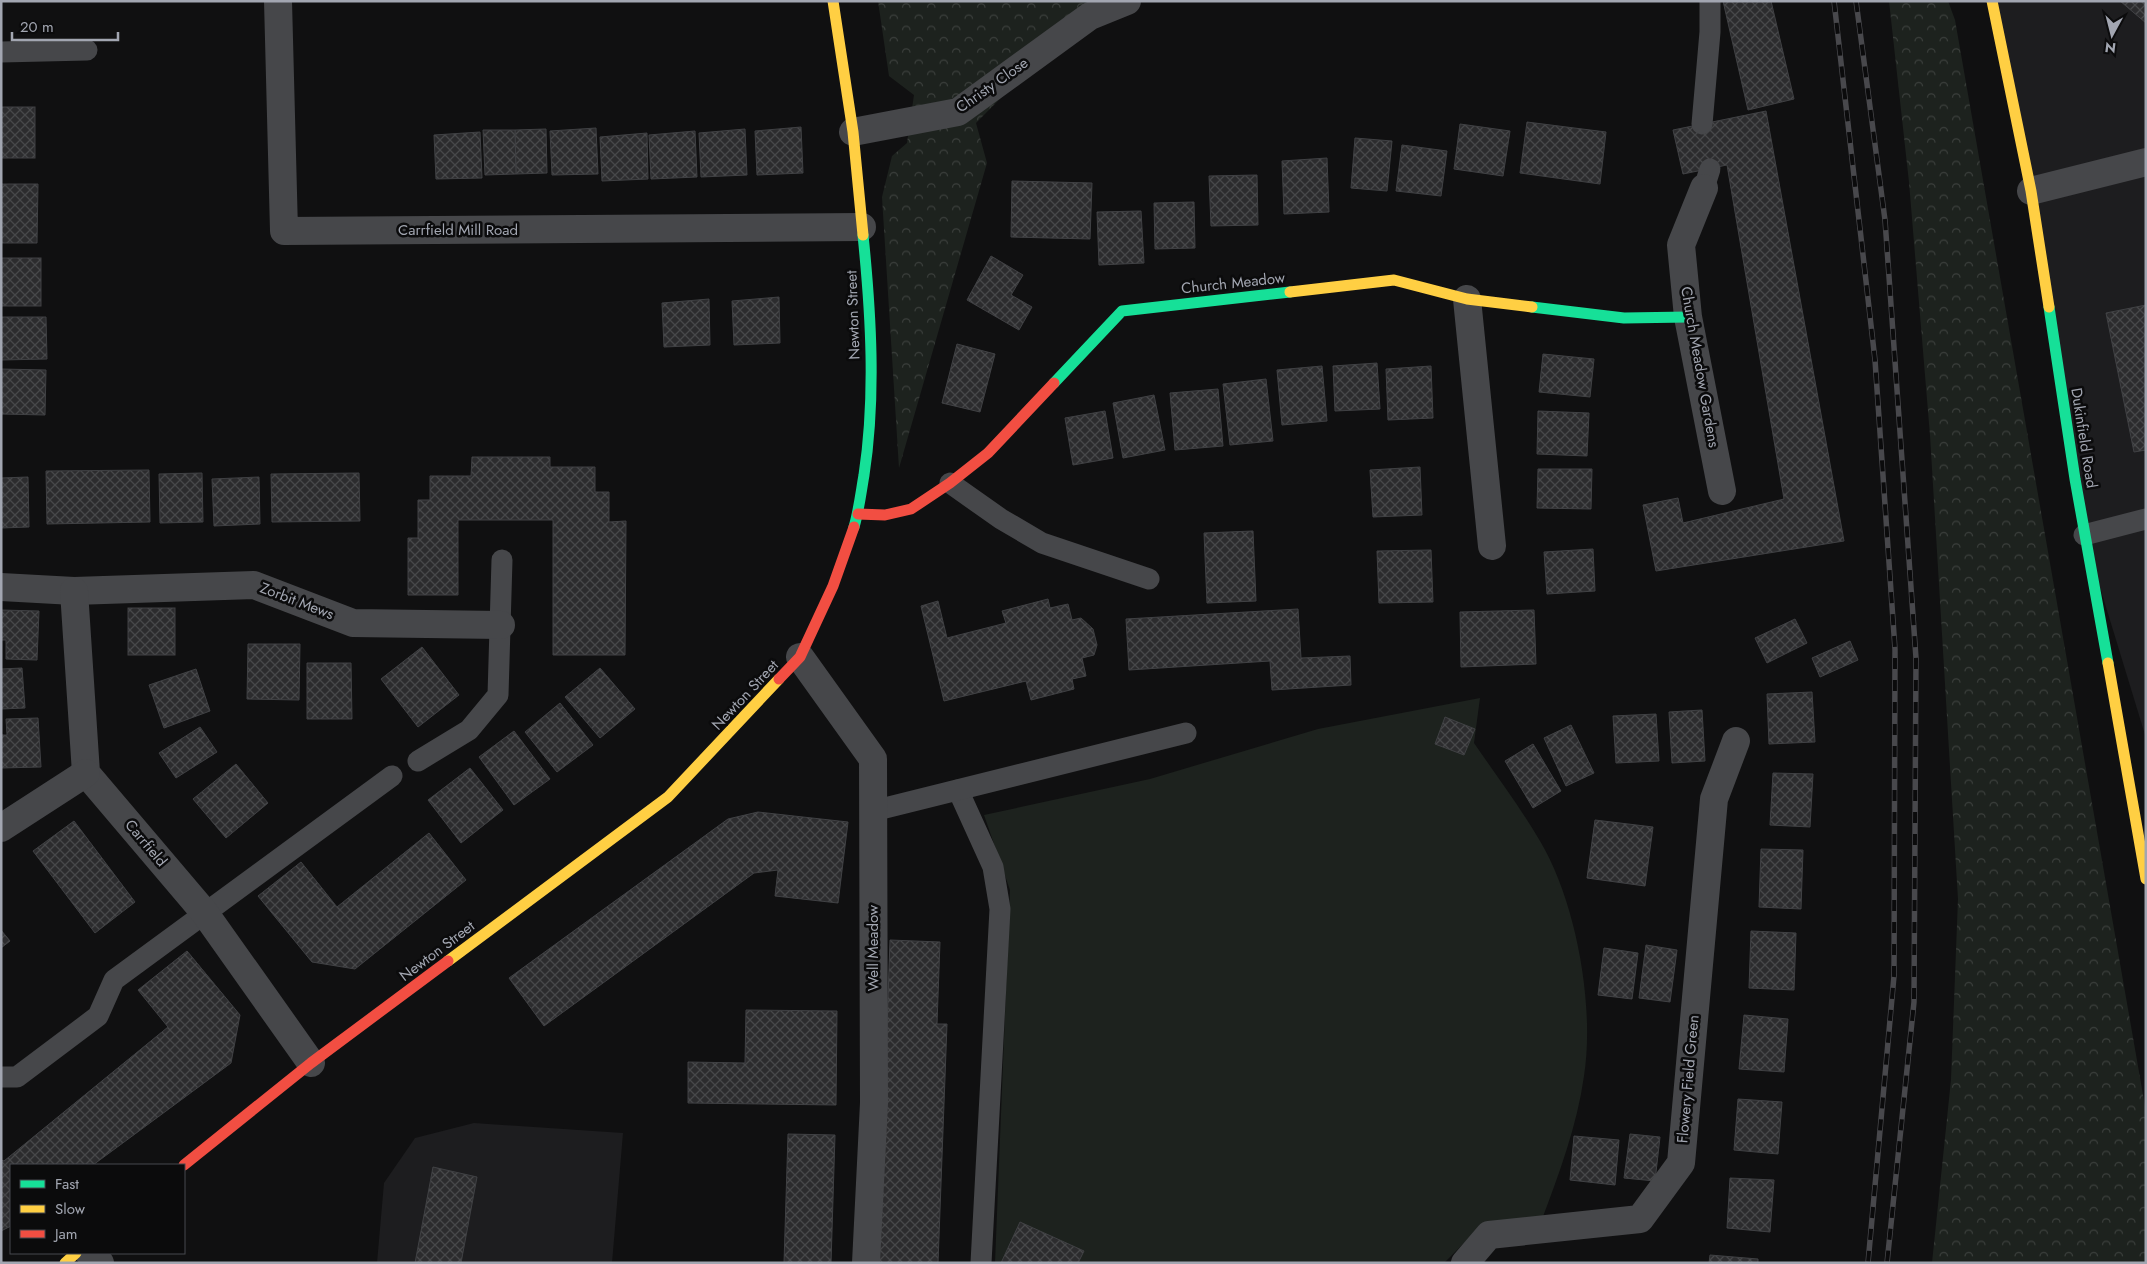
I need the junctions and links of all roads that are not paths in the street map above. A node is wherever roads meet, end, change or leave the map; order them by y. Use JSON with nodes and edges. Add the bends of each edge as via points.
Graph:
{"nodes":[{"id":1,"x":278,"y":1,"type":"edge"},
{"id":2,"x":833,"y":1,"type":"edge"},
{"id":3,"x":1127,"y":1,"type":"edge"},
{"id":4,"x":1710,"y":1,"type":"edge"},
{"id":5,"x":1992,"y":1,"type":"edge"},
{"id":6,"x":87,"y":50,"type":"dead end"},
{"id":7,"x":1,"y":52,"type":"edge"},
{"id":8,"x":1702,"y":124,"type":"dead end"},
{"id":9,"x":853,"y":132,"type":"junction"},
{"id":10,"x":2146,"y":162,"type":"edge"},
{"id":11,"x":1707,"y":178,"type":"dead end"},
{"id":12,"x":2031,"y":191,"type":"junction"},
{"id":13,"x":862,"y":227,"type":"junction"},
{"id":14,"x":1467,"y":299,"type":"junction"},
{"id":15,"x":1688,"y":317,"type":"junction"},
{"id":16,"x":950,"y":483,"type":"junction"},
{"id":17,"x":1722,"y":491,"type":"dead end"},
{"id":18,"x":858,"y":514,"type":"junction"},
{"id":19,"x":2146,"y":519,"type":"edge"},
{"id":20,"x":2084,"y":535,"type":"junction"},
{"id":21,"x":1492,"y":546,"type":"dead end"},
{"id":22,"x":502,"y":560,"type":"dead end"},
{"id":23,"x":1149,"y":579,"type":"dead end"},
{"id":24,"x":1,"y":587,"type":"edge"},
{"id":25,"x":74,"y":590,"type":"junction"},
{"id":26,"x":501,"y":625,"type":"junction"},
{"id":27,"x":800,"y":656,"type":"junction"},
{"id":28,"x":1186,"y":733,"type":"dead end"},
{"id":29,"x":1736,"y":741,"type":"dead end"},
{"id":30,"x":418,"y":761,"type":"dead end"},
{"id":31,"x":86,"y":773,"type":"junction"},
{"id":32,"x":392,"y":776,"type":"dead end"},
{"id":33,"x":958,"y":790,"type":"junction"},
{"id":34,"x":873,"y":811,"type":"junction"},
{"id":35,"x":1,"y":828,"type":"edge"},
{"id":36,"x":2146,"y":879,"type":"edge"},
{"id":37,"x":204,"y":912,"type":"junction"},
{"id":38,"x":311,"y":1063,"type":"junction"},
{"id":39,"x":1,"y":1077,"type":"edge"},
{"id":40,"x":185,"y":1165,"type":"edge"},
{"id":41,"x":75,"y":1254,"type":"edge"},
{"id":42,"x":90,"y":1254,"type":"edge"},
{"id":43,"x":65,"y":1263,"type":"edge"},
{"id":44,"x":100,"y":1263,"type":"edge"},
{"id":45,"x":866,"y":1263,"type":"edge"},
{"id":46,"x":981,"y":1263,"type":"edge"},
{"id":47,"x":1465,"y":1263,"type":"edge"}],
"edges":[{"from":1,"to":13,"type":"street","name":"Carrfield Mill Road","via":[[284,232]]},
{"from":2,"to":9,"type":"main road","name":"Newton Street"},
{"from":3,"to":9,"type":"street","name":"Christy Close","via":[[1090,16],[958,112]]},
{"from":4,"to":8,"type":"lane"},
{"from":5,"to":12,"type":"main road","name":"Dukinfield Road"},
{"from":6,"to":7,"type":"lane"},
{"from":9,"to":13,"type":"main road","name":"Newton Street"},
{"from":10,"to":12,"type":"street"},
{"from":11,"to":15,"type":"street","name":"Church Meadow Gardens","via":[[1681,245]]},
{"from":12,"to":20,"type":"main road","name":"Dukinfield Road"},
{"from":13,"to":18,"type":"main road","name":"Newton Street","via":[[870,306],[870,436]]},
{"from":14,"to":15,"type":"main road","name":"Church Meadow","via":[[1624,318]]},
{"from":14,"to":16,"type":"main road","name":"Church Meadow","via":[[1394,280],[1122,311],[988,453]]},
{"from":14,"to":21,"type":"street"},
{"from":15,"to":17,"type":"street","name":"Church Meadow Gardens"},
{"from":16,"to":18,"type":"main road","name":"Church Meadow","via":[[911,510],[886,515]]},
{"from":16,"to":23,"type":"lane","via":[[1042,543]]},
{"from":18,"to":27,"type":"main road","name":"Newton Street","via":[[833,586]]},
{"from":19,"to":20,"type":"lane"},
{"from":20,"to":36,"type":"main road","name":"Dukinfield Road"},
{"from":22,"to":26,"type":"lane"},
{"from":24,"to":25,"type":"street","name":"Zorbit Mews"},
{"from":25,"to":26,"type":"street","name":"Zorbit Mews","via":[[254,585],[353,623]]},
{"from":25,"to":31,"type":"street"},
{"from":26,"to":30,"type":"lane","via":[[498,695],[469,730]]},
{"from":27,"to":34,"type":"street","name":"Well Meadow","via":[[873,759]]},
{"from":27,"to":38,"type":"main road","name":"Newton Street","via":[[668,797]]},
{"from":28,"to":33,"type":"lane"},
{"from":29,"to":47,"type":"street","name":"Flowery Field Green","via":[[1714,799],[1681,1163],[1640,1219],[1489,1235]]},
{"from":31,"to":35,"type":"street"},
{"from":31,"to":37,"type":"street","name":"Carrfield"},
{"from":32,"to":37,"type":"lane"},
{"from":33,"to":34,"type":"lane"},
{"from":33,"to":46,"type":"lane","via":[[993,867],[1000,910]]},
{"from":34,"to":45,"type":"street","name":"Well Meadow","via":[[874,1103]]},
{"from":37,"to":38,"type":"street","name":"Carrfield"},
{"from":37,"to":39,"type":"lane","via":[[114,980],[98,1016],[17,1077]]},
{"from":38,"to":40,"type":"main road","name":"Newton Street"},
{"from":41,"to":43,"type":"main road"},
{"from":42,"to":44,"type":"street"}]}
